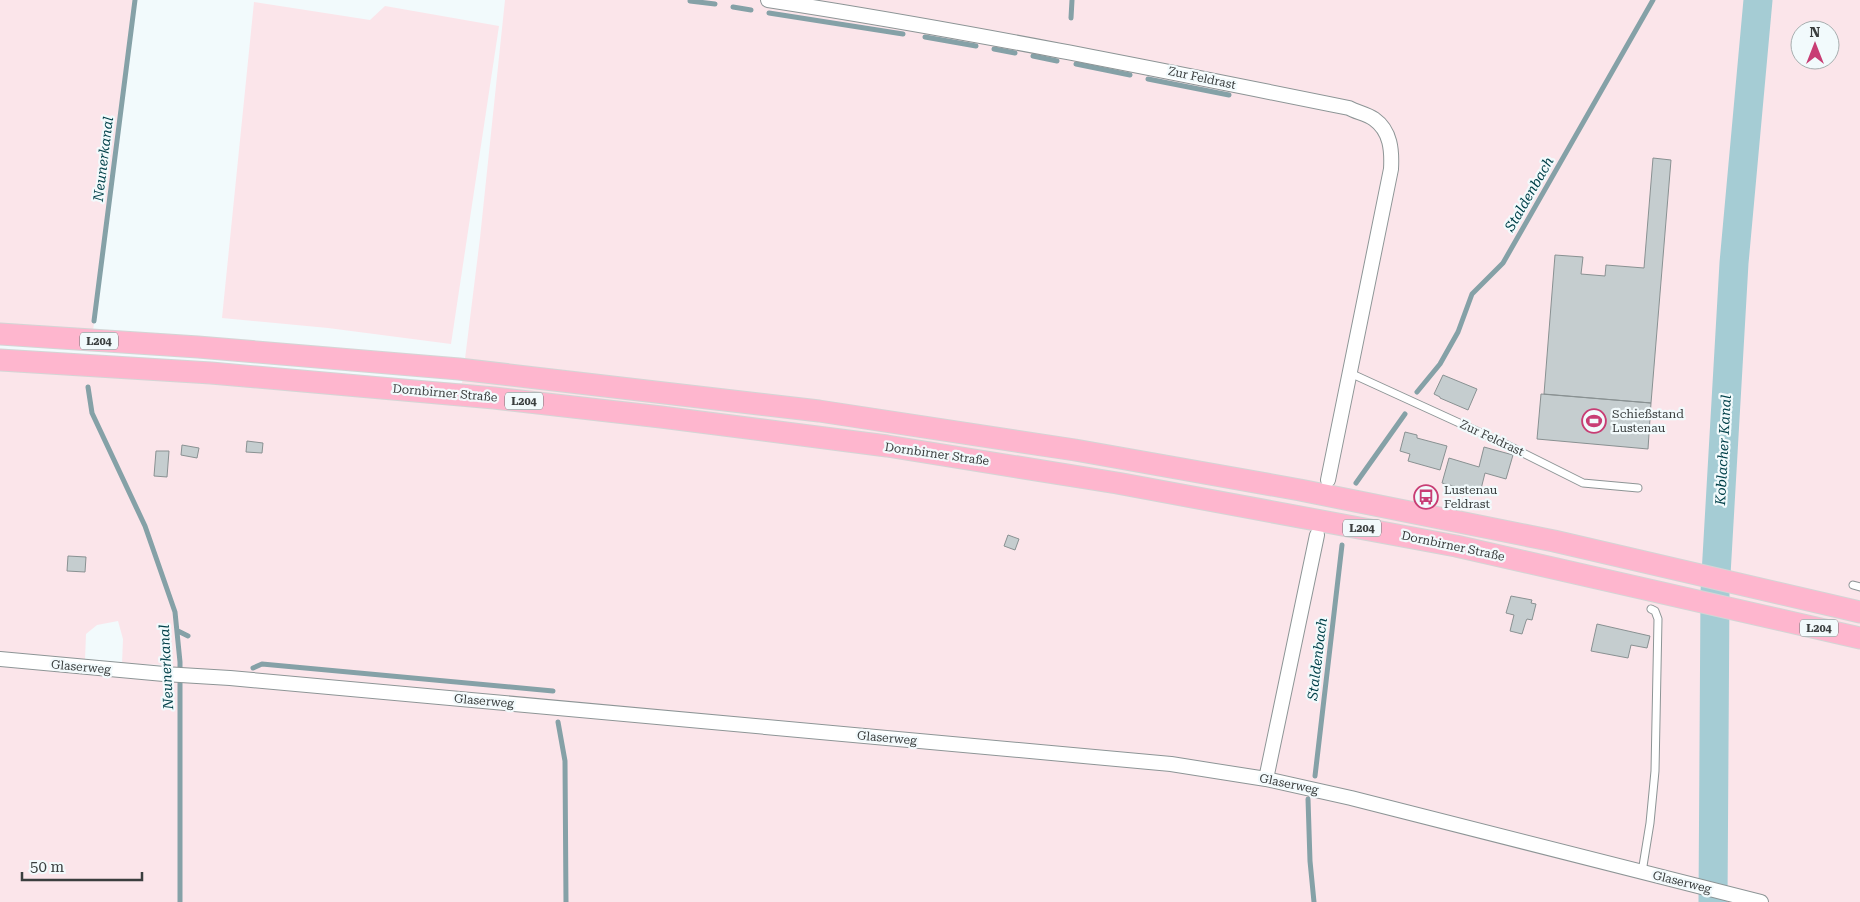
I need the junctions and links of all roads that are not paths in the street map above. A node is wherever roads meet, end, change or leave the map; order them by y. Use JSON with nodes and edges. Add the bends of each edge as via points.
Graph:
{"nodes":[{"id":1,"x":768,"y":0,"type":"edge"},
{"id":2,"x":0,"y":334,"type":"edge"},
{"id":3,"x":0,"y":360,"type":"edge"},
{"id":4,"x":1350,"y":373,"type":"junction"},
{"id":5,"x":1328,"y":480,"type":"dead end"},
{"id":6,"x":1638,"y":488,"type":"dead end"},
{"id":7,"x":1317,"y":535,"type":"dead end"},
{"id":8,"x":1651,"y":609,"type":"dead end"},
{"id":9,"x":1860,"y":612,"type":"edge"},
{"id":10,"x":1860,"y":638,"type":"edge"},
{"id":11,"x":0,"y":659,"type":"edge"},
{"id":12,"x":1266,"y":779,"type":"junction"},
{"id":13,"x":1642,"y":872,"type":"junction"},
{"id":14,"x":1761,"y":902,"type":"edge"}],
"edges":[{"from":1,"to":4,"type":"street","name":"Zur Feldrast","via":[[1075,52],[1348,108],[1374,119],[1385,131],[1392,149],[1391,169]]},
{"from":2,"to":9,"type":"main road","name":"Dornbirner Straße","number":"L204","via":[[439,367],[820,411],[1075,450],[1300,490],[1554,541]]},
{"from":3,"to":10,"type":"main road","name":"Dornbirner Straße","number":"L204","via":[[466,395],[887,446],[1099,480],[1456,546]]},
{"from":4,"to":5,"type":"street","name":"Zur Feldrast"},
{"from":4,"to":6,"type":"lane","name":"Zur Feldrast","via":[[1584,483]]},
{"from":7,"to":12,"type":"street"},
{"from":8,"to":13,"type":"lane","via":[[1658,619],[1655,771]]},
{"from":11,"to":12,"type":"street","name":"Glaserweg","via":[[1135,760]]},
{"from":12,"to":13,"type":"street","name":"Glaserweg"},
{"from":13,"to":14,"type":"street","name":"Glaserweg"}]}
